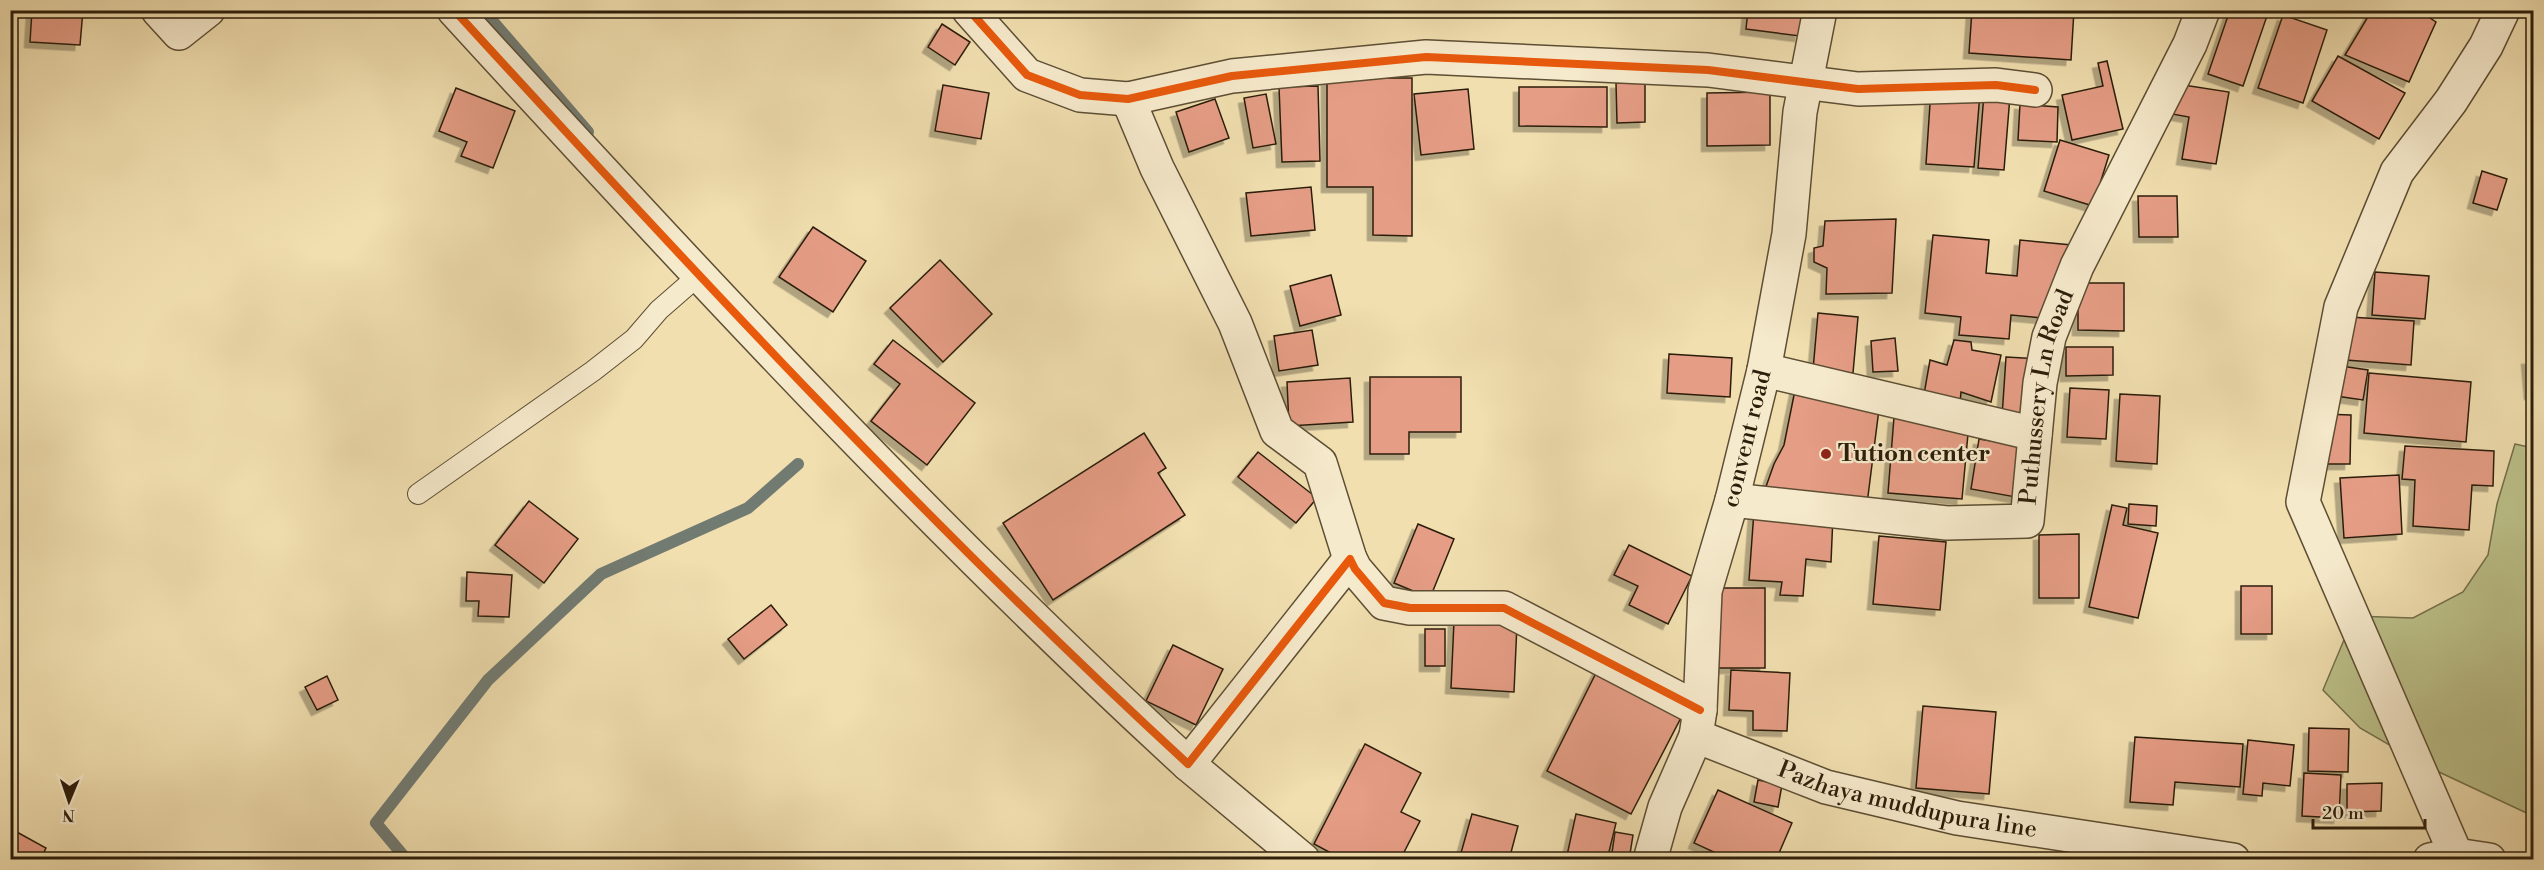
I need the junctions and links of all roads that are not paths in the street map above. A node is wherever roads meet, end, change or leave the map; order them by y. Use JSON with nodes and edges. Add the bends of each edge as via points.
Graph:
{"nodes":[{"id":1,"x":158,"y":10,"type":"edge"},
{"id":2,"x":208,"y":10,"type":"edge"},
{"id":3,"x":454,"y":10,"type":"edge"},
{"id":4,"x":969,"y":10,"type":"edge"},
{"id":5,"x":1820,"y":10,"type":"edge"},
{"id":6,"x":2203,"y":10,"type":"edge"},
{"id":7,"x":2503,"y":10,"type":"edge"},
{"id":8,"x":1806,"y":84,"type":"junction"},
{"id":9,"x":2035,"y":90,"type":"dead end"},
{"id":10,"x":1128,"y":99,"type":"junction"},
{"id":11,"x":698,"y":276,"type":"junction"},
{"id":12,"x":1764,"y":370,"type":"junction"},
{"id":13,"x":2035,"y":434,"type":"junction"},
{"id":14,"x":418,"y":494,"type":"dead end"},
{"id":15,"x":1732,"y":500,"type":"junction"},
{"id":16,"x":1350,"y":559,"type":"junction"},
{"id":17,"x":1698,"y":723,"type":"junction"},
{"id":18,"x":1188,"y":764,"type":"junction"},
{"id":19,"x":2443,"y":857,"type":"edge"},
{"id":20,"x":1303,"y":860,"type":"edge"},
{"id":21,"x":1650,"y":860,"type":"edge"},
{"id":22,"x":2233,"y":860,"type":"edge"},
{"id":23,"x":2489,"y":860,"type":"edge"}],
"edges":[{"from":1,"to":2,"type":"street","via":[[179,33]]},
{"from":3,"to":11,"type":"street"},
{"from":4,"to":10,"type":"street","via":[[1027,75],[1080,95]]},
{"from":5,"to":8,"type":"street","name":"convent road"},
{"from":6,"to":13,"type":"street","name":"Puthussery Ln Road","via":[[2190,44],[2077,266],[2049,337]]},
{"from":7,"to":19,"type":"street","via":[[2486,46],[2451,101],[2397,172],[2345,296],[2303,502]]},
{"from":8,"to":9,"type":"street","via":[[1858,89],[1996,85]]},
{"from":8,"to":10,"type":"street","via":[[1708,70],[1426,57],[1232,76]]},
{"from":8,"to":12,"type":"street","name":"convent road","via":[[1789,234]]},
{"from":10,"to":16,"type":"street","name":"Pazhaya muddupura line","via":[[1157,168],[1235,323],[1277,431],[1320,463]]},
{"from":11,"to":14,"type":"lane","via":[[659,310],[634,339],[593,371]]},
{"from":11,"to":18,"type":"street","via":[[1095,679]]},
{"from":12,"to":13,"type":"street"},
{"from":12,"to":15,"type":"street","name":"convent road"},
{"from":13,"to":15,"type":"street","name":"Puthussery Ln Road","via":[[2027,521],[1947,523]]},
{"from":15,"to":17,"type":"street","name":"convent road","via":[[1705,591]]},
{"from":16,"to":17,"type":"street","name":"Pazhaya muddupura line","via":[[1384,603],[1410,608],[1504,608]]},
{"from":16,"to":18,"type":"street"},
{"from":17,"to":21,"type":"street","name":"convent road","via":[[1665,807]]},
{"from":17,"to":22,"type":"street","name":"Pazhaya muddupura line","via":[[1826,787],[1957,818]]},
{"from":18,"to":20,"type":"street"},
{"from":19,"to":23,"type":"street"}]}
